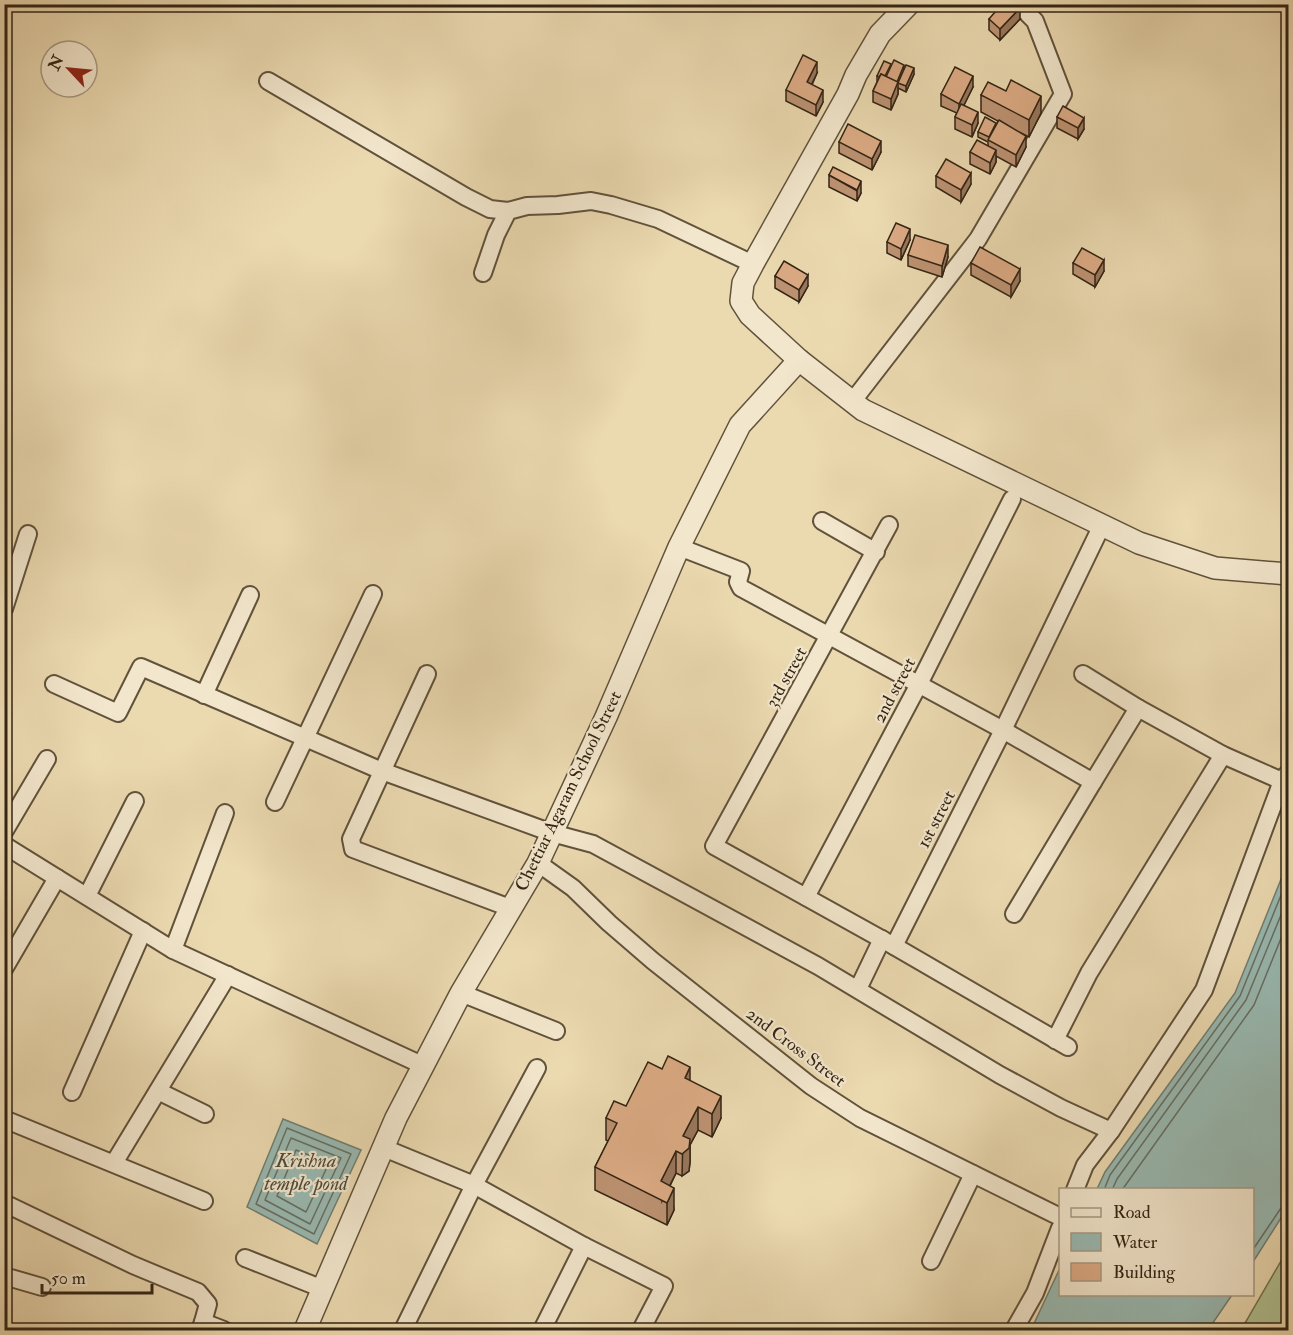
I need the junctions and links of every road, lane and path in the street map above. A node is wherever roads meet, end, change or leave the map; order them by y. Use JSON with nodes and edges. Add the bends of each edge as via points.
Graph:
{"nodes":[{"id":1,"x":909,"y":4,"type":"edge"},
{"id":2,"x":1017,"y":4,"type":"edge"},
{"id":3,"x":268,"y":81,"type":"dead end"},
{"id":4,"x":508,"y":211,"type":"junction"},
{"id":5,"x":753,"y":264,"type":"junction"},
{"id":6,"x":483,"y":273,"type":"dead end"},
{"id":7,"x":799,"y":360,"type":"junction"},
{"id":8,"x":852,"y":402,"type":"junction"},
{"id":9,"x":1012,"y":499,"type":"dead end"},
{"id":10,"x":822,"y":521,"type":"dead end"},
{"id":11,"x":890,"y":525,"type":"dead end"},
{"id":12,"x":1102,"y":525,"type":"junction"},
{"id":13,"x":28,"y":534,"type":"dead end"},
{"id":14,"x":679,"y":547,"type":"junction"},
{"id":15,"x":876,"y":552,"type":"junction"},
{"id":16,"x":1288,"y":574,"type":"edge"},
{"id":17,"x":373,"y":594,"type":"dead end"},
{"id":18,"x":250,"y":595,"type":"dead end"},
{"id":19,"x":4,"y":609,"type":"edge"},
{"id":20,"x":831,"y":636,"type":"junction"},
{"id":21,"x":427,"y":674,"type":"dead end"},
{"id":22,"x":1083,"y":674,"type":"dead end"},
{"id":23,"x":54,"y":684,"type":"dead end"},
{"id":24,"x":919,"y":684,"type":"junction"},
{"id":25,"x":204,"y":694,"type":"junction"},
{"id":26,"x":1138,"y":708,"type":"junction"},
{"id":27,"x":1003,"y":730,"type":"junction"},
{"id":28,"x":304,"y":738,"type":"junction"},
{"id":29,"x":1223,"y":755,"type":"junction"},
{"id":30,"x":47,"y":759,"type":"dead end"},
{"id":31,"x":382,"y":771,"type":"junction"},
{"id":32,"x":1285,"y":777,"type":"edge"},
{"id":33,"x":1093,"y":782,"type":"junction"},
{"id":34,"x":135,"y":801,"type":"dead end"},
{"id":35,"x":275,"y":802,"type":"dead end"},
{"id":36,"x":225,"y":813,"type":"dead end"},
{"id":37,"x":4,"y":832,"type":"edge"},
{"id":38,"x":552,"y":833,"type":"junction"},
{"id":39,"x":4,"y":845,"type":"edge"},
{"id":40,"x":538,"y":862,"type":"junction"},
{"id":41,"x":57,"y":878,"type":"junction"},
{"id":42,"x":87,"y":896,"type":"junction"},
{"id":43,"x":806,"y":897,"type":"junction"},
{"id":44,"x":510,"y":908,"type":"junction"},
{"id":45,"x":1014,"y":914,"type":"dead end"},
{"id":46,"x":143,"y":931,"type":"junction"},
{"id":47,"x":888,"y":943,"type":"junction"},
{"id":48,"x":173,"y":950,"type":"junction"},
{"id":49,"x":4,"y":969,"type":"edge"},
{"id":50,"x":228,"y":975,"type":"junction"},
{"id":51,"x":858,"y":989,"type":"junction"},
{"id":52,"x":461,"y":993,"type":"junction"},
{"id":53,"x":556,"y":1032,"type":"dead end"},
{"id":54,"x":422,"y":1065,"type":"junction"},
{"id":55,"x":537,"y":1068,"type":"dead end"},
{"id":56,"x":158,"y":1091,"type":"junction"},
{"id":57,"x":72,"y":1092,"type":"dead end"},
{"id":58,"x":205,"y":1114,"type":"dead end"},
{"id":59,"x":4,"y":1119,"type":"edge"},
{"id":60,"x":1111,"y":1131,"type":"junction"},
{"id":61,"x":384,"y":1148,"type":"junction"},
{"id":62,"x":114,"y":1163,"type":"junction"},
{"id":63,"x":973,"y":1174,"type":"junction"},
{"id":64,"x":474,"y":1185,"type":"junction"},
{"id":65,"x":1076,"y":1188,"type":"edge"},
{"id":66,"x":204,"y":1201,"type":"dead end"},
{"id":67,"x":4,"y":1203,"type":"edge"},
{"id":68,"x":1059,"y":1216,"type":"edge"},
{"id":69,"x":1059,"y":1230,"type":"edge"},
{"id":70,"x":584,"y":1246,"type":"junction"},
{"id":71,"x":245,"y":1258,"type":"dead end"},
{"id":72,"x":931,"y":1261,"type":"dead end"},
{"id":73,"x":4,"y":1276,"type":"edge"},
{"id":74,"x":42,"y":1287,"type":"dead end"},
{"id":75,"x":323,"y":1289,"type":"junction"},
{"id":76,"x":202,"y":1326,"type":"edge"},
{"id":77,"x":224,"y":1330,"type":"edge"},
{"id":78,"x":305,"y":1330,"type":"edge"},
{"id":79,"x":403,"y":1330,"type":"edge"},
{"id":80,"x":542,"y":1330,"type":"edge"},
{"id":81,"x":640,"y":1330,"type":"edge"},
{"id":82,"x":1014,"y":1330,"type":"edge"}],
"edges":[{"from":1,"to":5,"type":"street","via":[[880,34]]},
{"from":2,"to":8,"type":"street","via":[[1035,21],[1063,94],[978,239]]},
{"from":3,"to":4,"type":"street","via":[[466,197]]},
{"from":4,"to":5,"type":"street","via":[[591,201],[611,205],[658,219]]},
{"from":4,"to":6,"type":"street"},
{"from":5,"to":7,"type":"street","via":[[743,283],[741,301],[750,315]]},
{"from":7,"to":8,"type":"street"},
{"from":7,"to":14,"type":"street","name":"Chettiar Agaram School Street","via":[[740,425]]},
{"from":8,"to":12,"type":"street"},
{"from":9,"to":24,"type":"street","name":"2nd street"},
{"from":10,"to":15,"type":"street"},
{"from":11,"to":15,"type":"street","name":"3rd street"},
{"from":12,"to":16,"type":"street","via":[[1139,543],[1215,568]]},
{"from":12,"to":27,"type":"street","name":"1st street"},
{"from":13,"to":19,"type":"street"},
{"from":14,"to":20,"type":"street","via":[[741,571],[741,588]]},
{"from":14,"to":38,"type":"street","name":"Chettiar Agaram School Street"},
{"from":15,"to":20,"type":"street","name":"3rd street"},
{"from":17,"to":28,"type":"street"},
{"from":18,"to":25,"type":"street"},
{"from":20,"to":24,"type":"street"},
{"from":20,"to":43,"type":"street","name":"3rd street","via":[[714,846]]},
{"from":21,"to":31,"type":"street"},
{"from":22,"to":26,"type":"street"},
{"from":23,"to":25,"type":"street","via":[[118,713],[141,667]]},
{"from":24,"to":27,"type":"street"},
{"from":24,"to":43,"type":"street","name":"2nd street"},
{"from":25,"to":28,"type":"street"},
{"from":26,"to":29,"type":"street"},
{"from":26,"to":33,"type":"street"},
{"from":27,"to":33,"type":"street"},
{"from":27,"to":47,"type":"street","name":"1st street"},
{"from":28,"to":31,"type":"street"},
{"from":28,"to":35,"type":"street"},
{"from":29,"to":32,"type":"street"},
{"from":29,"to":47,"type":"street","via":[[1089,973],[1062,1044]]},
{"from":30,"to":37,"type":"street"},
{"from":31,"to":38,"type":"street"},
{"from":31,"to":44,"type":"street","via":[[351,839],[353,849]]},
{"from":32,"to":60,"type":"street","via":[[1204,990]]},
{"from":33,"to":45,"type":"street"},
{"from":34,"to":42,"type":"street"},
{"from":36,"to":48,"type":"street"},
{"from":38,"to":40,"type":"street","name":"Chettiar Agaram School Street"},
{"from":38,"to":51,"type":"street","via":[[593,844]]},
{"from":39,"to":41,"type":"street"},
{"from":40,"to":44,"type":"street","name":"Chettiar Agaram School Street"},
{"from":40,"to":63,"type":"street","name":"2nd Cross Street","via":[[573,888],[653,961],[811,1086],[860,1118]]},
{"from":41,"to":42,"type":"street"},
{"from":41,"to":49,"type":"street"},
{"from":42,"to":46,"type":"street"},
{"from":43,"to":47,"type":"street"},
{"from":44,"to":52,"type":"street","name":"Chettiar Agaram School Street"},
{"from":46,"to":48,"type":"street"},
{"from":46,"to":57,"type":"street"},
{"from":47,"to":51,"type":"street","name":"1st street"},
{"from":48,"to":50,"type":"street"},
{"from":50,"to":54,"type":"street"},
{"from":50,"to":56,"type":"street"},
{"from":51,"to":60,"type":"street","via":[[1000,1075]]},
{"from":52,"to":53,"type":"street"},
{"from":52,"to":54,"type":"street","name":"Chettiar Agaram School Street"},
{"from":54,"to":61,"type":"street","name":"Chettiar Agaram School Street"},
{"from":55,"to":64,"type":"street"},
{"from":56,"to":58,"type":"street"},
{"from":56,"to":62,"type":"street"},
{"from":59,"to":62,"type":"street"},
{"from":60,"to":65,"type":"street","via":[[1085,1165]]},
{"from":61,"to":64,"type":"street"},
{"from":61,"to":75,"type":"street","name":"Chettiar Agaram School Street"},
{"from":62,"to":66,"type":"street"},
{"from":63,"to":68,"type":"street","name":"2nd Cross Street"},
{"from":63,"to":72,"type":"street"},
{"from":64,"to":70,"type":"street"},
{"from":64,"to":79,"type":"street"},
{"from":67,"to":76,"type":"street","via":[[198,1292],[208,1304]]},
{"from":69,"to":82,"type":"street","via":[[1035,1293]]},
{"from":70,"to":80,"type":"street"},
{"from":70,"to":81,"type":"street","via":[[664,1286]]},
{"from":71,"to":75,"type":"street"},
{"from":73,"to":74,"type":"street"},
{"from":75,"to":78,"type":"street","name":"Chettiar Agaram School Street"},
{"from":76,"to":77,"type":"street"}]}
